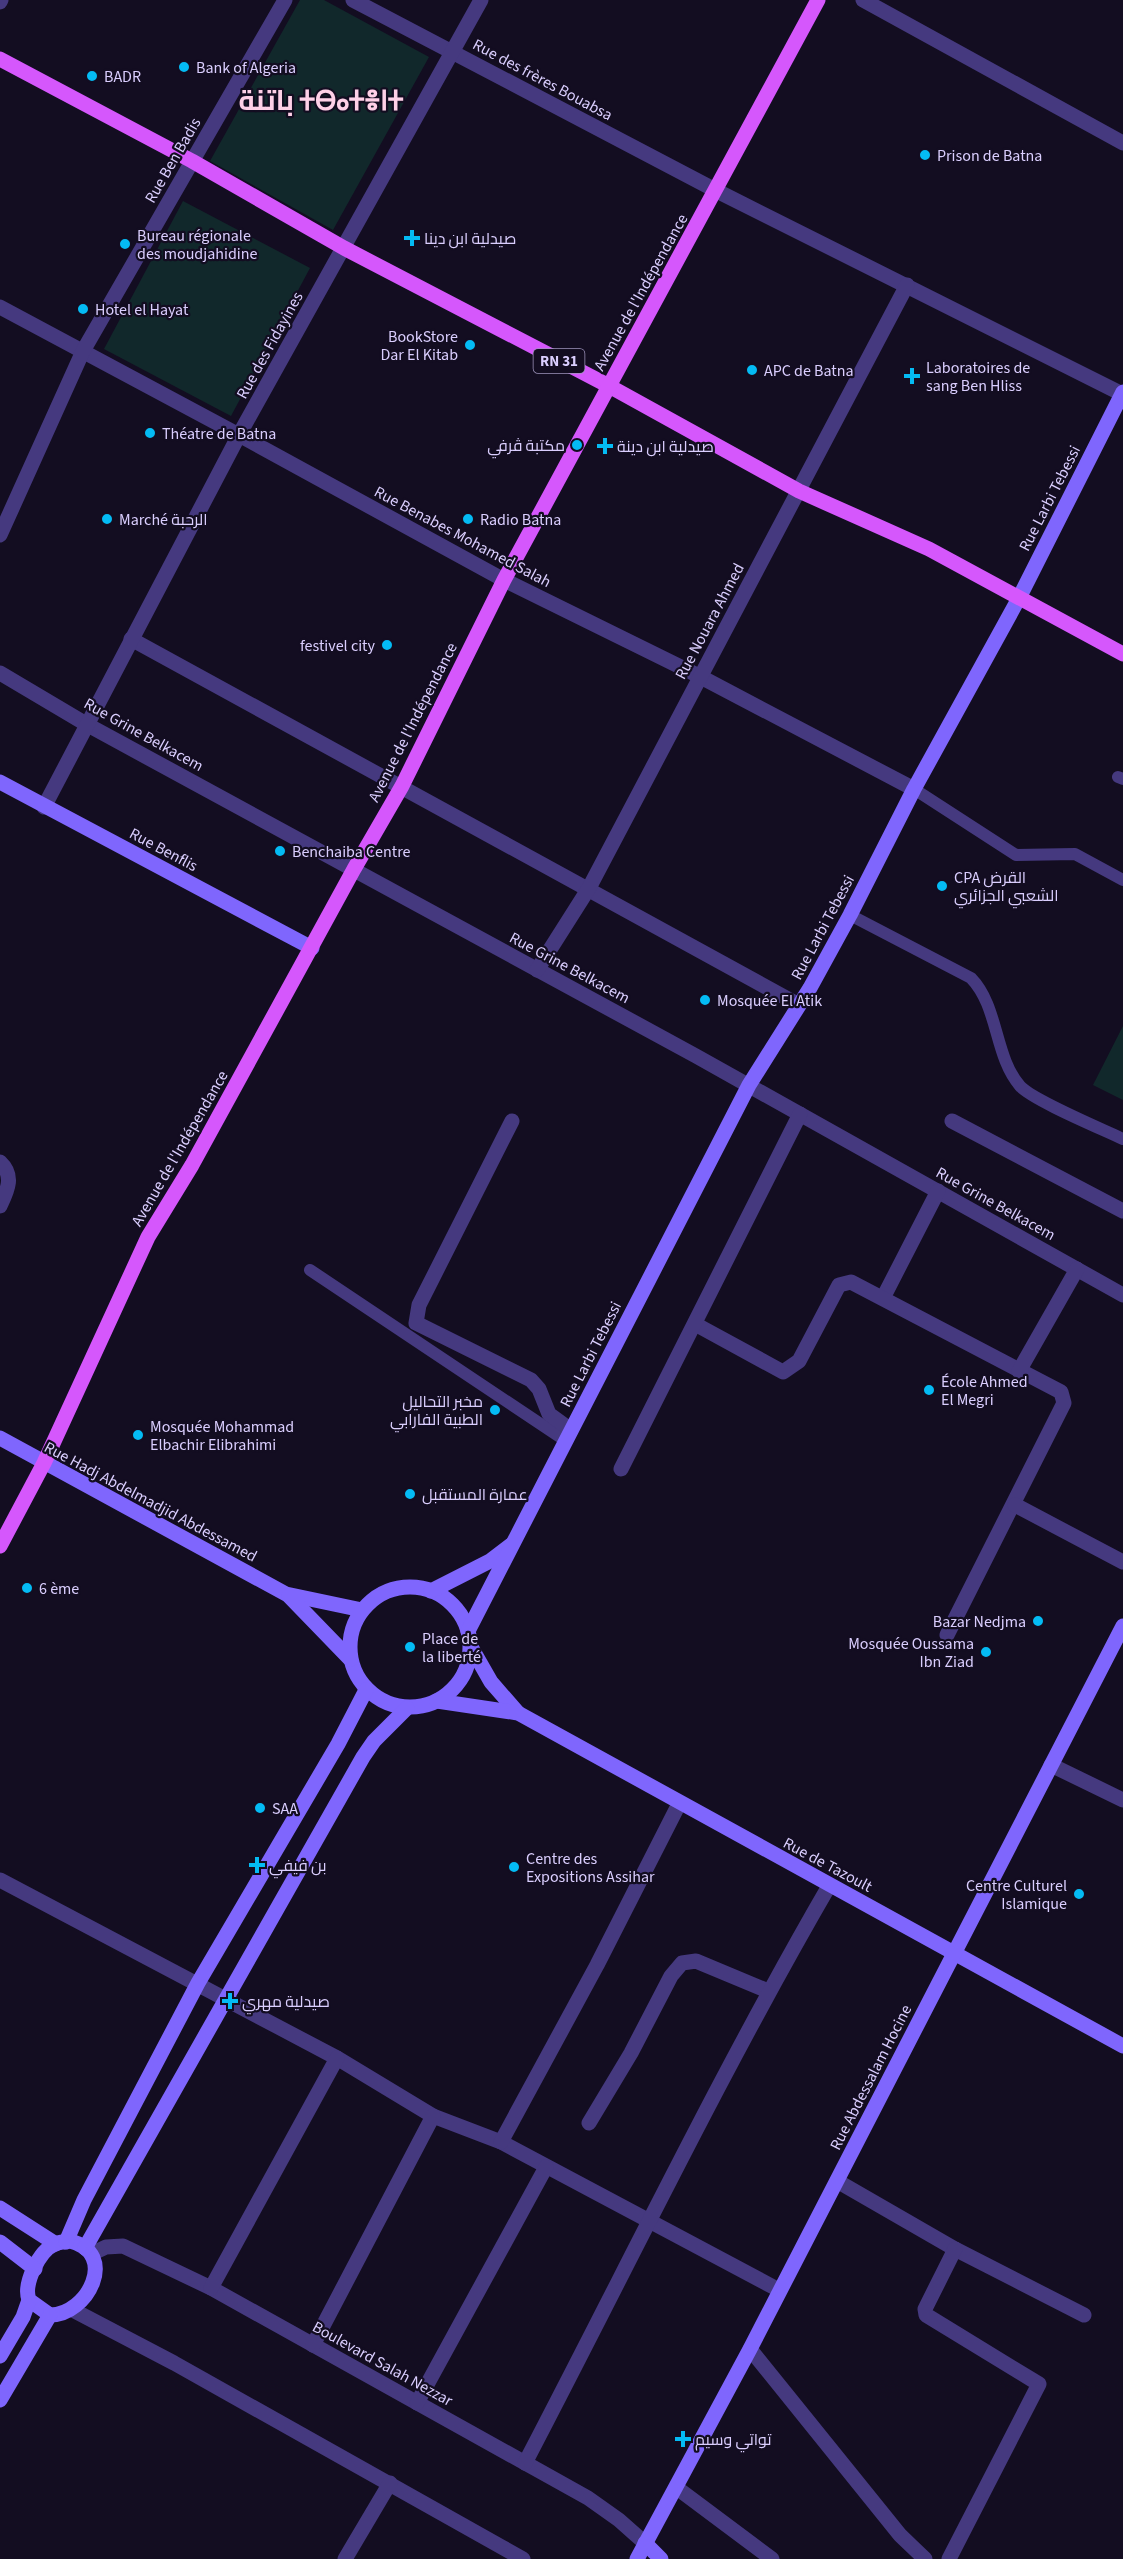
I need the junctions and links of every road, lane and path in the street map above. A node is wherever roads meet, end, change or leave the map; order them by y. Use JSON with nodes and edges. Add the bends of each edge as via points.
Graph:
{"nodes":[{"id":1,"x":285,"y":0,"type":"edge"},
{"id":2,"x":353,"y":0,"type":"edge"},
{"id":3,"x":481,"y":0,"type":"edge"},
{"id":4,"x":818,"y":0,"type":"edge"},
{"id":5,"x":863,"y":0,"type":"edge"},
{"id":6,"x":453,"y":51,"type":"junction"},
{"id":7,"x":0,"y":59,"type":"edge"},
{"id":8,"x":1123,"y":143,"type":"edge"},
{"id":9,"x":192,"y":161,"type":"junction"},
{"id":10,"x":717,"y":191,"type":"junction"},
{"id":11,"x":344,"y":248,"type":"junction"},
{"id":12,"x":907,"y":285,"type":"junction"},
{"id":13,"x":0,"y":307,"type":"edge"},
{"id":14,"x":83,"y":351,"type":"junction"},
{"id":15,"x":609,"y":386,"type":"junction"},
{"id":16,"x":1122,"y":393,"type":"edge"},
{"id":17,"x":239,"y":435,"type":"junction"},
{"id":18,"x":799,"y":491,"type":"junction"},
{"id":19,"x":0,"y":535,"type":"edge"},
{"id":20,"x":504,"y":580,"type":"junction"},
{"id":21,"x":1018,"y":598,"type":"junction"},
{"id":22,"x":131,"y":639,"type":"junction"},
{"id":23,"x":1123,"y":654,"type":"edge"},
{"id":24,"x":0,"y":673,"type":"edge"},
{"id":25,"x":699,"y":676,"type":"junction"},
{"id":26,"x":86,"y":724,"type":"junction"},
{"id":27,"x":0,"y":782,"type":"edge"},
{"id":28,"x":402,"y":786,"type":"junction"},
{"id":29,"x":914,"y":789,"type":"junction"},
{"id":30,"x":44,"y":807,"type":"junction"},
{"id":31,"x":354,"y":868,"type":"junction"},
{"id":32,"x":1123,"y":880,"type":"edge"},
{"id":33,"x":589,"y":888,"type":"junction"},
{"id":34,"x":850,"y":915,"type":"junction"},
{"id":35,"x":312,"y":948,"type":"junction"},
{"id":36,"x":537,"y":970,"type":"junction"},
{"id":37,"x":799,"y":1005,"type":"junction"},
{"id":38,"x":749,"y":1085,"type":"junction"},
{"id":39,"x":801,"y":1114,"type":"junction"},
{"id":40,"x":512,"y":1121,"type":"dead end"},
{"id":41,"x":952,"y":1121,"type":"dead end"},
{"id":42,"x":1123,"y":1138,"type":"edge"},
{"id":43,"x":0,"y":1162,"type":"edge"},
{"id":44,"x":938,"y":1191,"type":"junction"},
{"id":45,"x":0,"y":1206,"type":"edge"},
{"id":46,"x":1123,"y":1212,"type":"edge"},
{"id":47,"x":1077,"y":1269,"type":"junction"},
{"id":48,"x":310,"y":1270,"type":"dead end"},
{"id":49,"x":1123,"y":1295,"type":"edge"},
{"id":50,"x":884,"y":1298,"type":"junction"},
{"id":51,"x":695,"y":1324,"type":"junction"},
{"id":52,"x":1019,"y":1371,"type":"junction"},
{"id":53,"x":568,"y":1436,"type":"junction"},
{"id":54,"x":0,"y":1438,"type":"edge"},
{"id":55,"x":44,"y":1463,"type":"junction"},
{"id":56,"x":621,"y":1469,"type":"dead end"},
{"id":57,"x":1014,"y":1505,"type":"junction"},
{"id":58,"x":516,"y":1541,"type":"junction"},
{"id":59,"x":0,"y":1546,"type":"edge"},
{"id":60,"x":1123,"y":1562,"type":"edge"},
{"id":61,"x":431,"y":1591,"type":"junction"},
{"id":62,"x":286,"y":1594,"type":"junction"},
{"id":63,"x":362,"y":1610,"type":"junction"},
{"id":64,"x":1123,"y":1626,"type":"edge"},
{"id":65,"x":468,"y":1630,"type":"junction"},
{"id":66,"x":947,"y":1635,"type":"dead end"},
{"id":67,"x":471,"y":1647,"type":"junction"},
{"id":68,"x":350,"y":1659,"type":"junction"},
{"id":69,"x":366,"y":1690,"type":"junction"},
{"id":70,"x":437,"y":1701,"type":"junction"},
{"id":71,"x":407,"y":1708,"type":"junction"},
{"id":72,"x":518,"y":1713,"type":"junction"},
{"id":73,"x":1051,"y":1765,"type":"junction"},
{"id":74,"x":1123,"y":1800,"type":"edge"},
{"id":75,"x":679,"y":1804,"type":"junction"},
{"id":76,"x":0,"y":1880,"type":"edge"},
{"id":77,"x":829,"y":1886,"type":"junction"},
{"id":78,"x":955,"y":1952,"type":"junction"},
{"id":79,"x":198,"y":1983,"type":"junction"},
{"id":80,"x":768,"y":1991,"type":"junction"},
{"id":81,"x":228,"y":1999,"type":"junction"},
{"id":82,"x":1123,"y":2046,"type":"edge"},
{"id":83,"x":337,"y":2058,"type":"junction"},
{"id":84,"x":433,"y":2116,"type":"junction"},
{"id":85,"x":589,"y":2123,"type":"dead end"},
{"id":86,"x":501,"y":2142,"type":"junction"},
{"id":87,"x":546,"y":2167,"type":"junction"},
{"id":88,"x":837,"y":2181,"type":"junction"},
{"id":89,"x":0,"y":2208,"type":"edge"},
{"id":90,"x":650,"y":2221,"type":"junction"},
{"id":91,"x":0,"y":2242,"type":"edge"},
{"id":92,"x":61,"y":2243,"type":"junction"},
{"id":93,"x":955,"y":2249,"type":"junction"},
{"id":94,"x":88,"y":2251,"type":"junction"},
{"id":95,"x":34,"y":2269,"type":"junction"},
{"id":96,"x":211,"y":2288,"type":"junction"},
{"id":97,"x":779,"y":2290,"type":"junction"},
{"id":98,"x":29,"y":2300,"type":"junction"},
{"id":99,"x":71,"y":2309,"type":"junction"},
{"id":100,"x":50,"y":2315,"type":"junction"},
{"id":101,"x":1084,"y":2315,"type":"dead end"},
{"id":102,"x":313,"y":2345,"type":"junction"},
{"id":103,"x":750,"y":2349,"type":"junction"},
{"id":104,"x":0,"y":2356,"type":"edge"},
{"id":105,"x":2,"y":2392,"type":"edge"},
{"id":106,"x":417,"y":2403,"type":"junction"},
{"id":107,"x":525,"y":2463,"type":"junction"},
{"id":108,"x":390,"y":2483,"type":"junction"},
{"id":109,"x":677,"y":2488,"type":"junction"},
{"id":110,"x":645,"y":2543,"type":"junction"},
{"id":111,"x":345,"y":2559,"type":"edge"},
{"id":112,"x":523,"y":2559,"type":"edge"},
{"id":113,"x":637,"y":2559,"type":"edge"},
{"id":114,"x":661,"y":2559,"type":"edge"},
{"id":115,"x":772,"y":2559,"type":"edge"},
{"id":116,"x":925,"y":2559,"type":"edge"},
{"id":117,"x":949,"y":2559,"type":"edge"}],
"edges":[{"from":1,"to":9,"type":"street","name":"Rue Ben Badis"},
{"from":2,"to":6,"type":"street","name":"Rue des frères Bouabsa"},
{"from":3,"to":6,"type":"street","name":"Rue des Fidayines"},
{"from":4,"to":10,"type":"main road","name":"Avenue de l'Indépendance"},
{"from":5,"to":8,"type":"street"},
{"from":6,"to":10,"type":"street","name":"Rue des frères Bouabsa"},
{"from":6,"to":11,"type":"street","name":"Rue des Fidayines"},
{"from":7,"to":9,"type":"main road","number":"RN 31"},
{"from":9,"to":11,"type":"main road","number":"RN 31"},
{"from":9,"to":14,"type":"street","name":"Rue Ben Badis"},
{"from":10,"to":12,"type":"street","name":"Rue des frères Bouabsa"},
{"from":10,"to":15,"type":"main road","name":"Avenue de l'Indépendance"},
{"from":11,"to":15,"type":"main road","number":"RN 31"},
{"from":11,"to":17,"type":"street","name":"Rue des Fidayines"},
{"from":12,"to":16,"type":"street","name":"Rue des frères Bouabsa"},
{"from":12,"to":18,"type":"street","name":"Rue Nouara Ahmed"},
{"from":13,"to":14,"type":"street","name":"Rue Benabes Mohamed Salah"},
{"from":14,"to":17,"type":"street","name":"Rue Benabes Mohamed Salah"},
{"from":14,"to":19,"type":"street","name":"Rue Ben Badis"},
{"from":15,"to":18,"type":"main road","number":"RN 31"},
{"from":15,"to":20,"type":"main road","name":"Avenue de l'Indépendance"},
{"from":16,"to":21,"type":"street","name":"Rue Larbi Tebessi"},
{"from":17,"to":20,"type":"street","name":"Rue Benabes Mohamed Salah"},
{"from":17,"to":22,"type":"street","name":"Rue des Fidayines"},
{"from":18,"to":21,"type":"main road","number":"RN 31","via":[[929,549]]},
{"from":18,"to":25,"type":"street","name":"Rue Nouara Ahmed"},
{"from":20,"to":25,"type":"street","name":"Rue Benabes Mohamed Salah"},
{"from":20,"to":28,"type":"main road","name":"Avenue de l'Indépendance"},
{"from":21,"to":23,"type":"main road","number":"RN 31"},
{"from":21,"to":29,"type":"street","name":"Rue Larbi Tebessi"},
{"from":22,"to":26,"type":"street","name":"Rue des Fidayines"},
{"from":22,"to":28,"type":"street"},
{"from":24,"to":26,"type":"street","name":"Rue Grine Belkacem"},
{"from":25,"to":29,"type":"street","name":"Rue Benabes Mohamed Salah"},
{"from":25,"to":33,"type":"street","name":"Rue Nouara Ahmed"},
{"from":26,"to":30,"type":"street","name":"Rue des Fidayines"},
{"from":26,"to":31,"type":"street","name":"Rue Grine Belkacem"},
{"from":27,"to":30,"type":"street","name":"Rue Benflis"},
{"from":28,"to":31,"type":"main road","name":"Avenue de l'Indépendance"},
{"from":28,"to":33,"type":"street"},
{"from":29,"to":32,"type":"lane","via":[[1016,855],[1075,854]]},
{"from":29,"to":34,"type":"street","name":"Rue Larbi Tebessi"},
{"from":30,"to":35,"type":"street","name":"Rue Benflis"},
{"from":31,"to":35,"type":"main road","name":"Avenue de l'Indépendance"},
{"from":31,"to":36,"type":"street","name":"Rue Grine Belkacem"},
{"from":33,"to":36,"type":"street","name":"Rue Nouara Ahmed"},
{"from":33,"to":37,"type":"street"},
{"from":34,"to":37,"type":"street","name":"Rue Larbi Tebessi"},
{"from":34,"to":42,"type":"lane","via":[[971,978],[982,991],[1012,1073],[1022,1089]]},
{"from":35,"to":55,"type":"main road","name":"Avenue de l'Indépendance","via":[[148,1237]]},
{"from":36,"to":38,"type":"street","name":"Rue Grine Belkacem"},
{"from":37,"to":38,"type":"street","name":"Rue Larbi Tebessi"},
{"from":38,"to":39,"type":"street","name":"Rue Grine Belkacem"},
{"from":38,"to":53,"type":"street","name":"Rue Larbi Tebessi"},
{"from":39,"to":44,"type":"street","name":"Rue Grine Belkacem"},
{"from":39,"to":51,"type":"street"},
{"from":40,"to":53,"type":"street","via":[[419,1305],[416,1323],[531,1380],[549,1414]]},
{"from":41,"to":46,"type":"street"},
{"from":43,"to":45,"type":"street","via":[[9,1177]]},
{"from":44,"to":47,"type":"street","name":"Rue Grine Belkacem"},
{"from":44,"to":50,"type":"street"},
{"from":47,"to":49,"type":"street","name":"Rue Grine Belkacem"},
{"from":47,"to":52,"type":"street"},
{"from":48,"to":53,"type":"lane"},
{"from":50,"to":51,"type":"street","via":[[851,1282],[841,1283],[798,1361],[783,1372]]},
{"from":50,"to":52,"type":"street"},
{"from":51,"to":56,"type":"street"},
{"from":52,"to":57,"type":"street","via":[[1058,1390],[1065,1399]]},
{"from":53,"to":58,"type":"street","name":"Rue Larbi Tebessi"},
{"from":54,"to":55,"type":"street","name":"Rue Hadj Abdelmadjid Abdessamed"},
{"from":55,"to":59,"type":"main road","name":"Avenue de l'Indépendance"},
{"from":55,"to":62,"type":"street","name":"Rue Hadj Abdelmadjid Abdessamed"},
{"from":57,"to":60,"type":"street"},
{"from":57,"to":66,"type":"street"},
{"from":58,"to":61,"type":"street","name":"Rue Larbi Tebessi","via":[[490,1561]]},
{"from":58,"to":65,"type":"street","name":"Rue Larbi Tebessi"},
{"from":61,"to":63,"type":"street","via":[[413,1587],[393,1589]]},
{"from":61,"to":65,"type":"street","via":[[448,1600]]},
{"from":62,"to":63,"type":"street","name":"Rue Hadj Abdelmadjid Abdessamed"},
{"from":62,"to":68,"type":"street","name":"Rue Hadj Abdelmadjid Abdessamed"},
{"from":63,"to":68,"type":"street","via":[[353,1625]]},
{"from":64,"to":73,"type":"street","name":"Rue Abdessalam Hocine"},
{"from":65,"to":67,"type":"street"},
{"from":67,"to":70,"type":"street","via":[[461,1679]]},
{"from":67,"to":72,"type":"street","name":"Rue de Tazoult","via":[[491,1682]]},
{"from":68,"to":69,"type":"street"},
{"from":69,"to":71,"type":"street","via":[[385,1703]]},
{"from":69,"to":79,"type":"street"},
{"from":70,"to":71,"type":"street"},
{"from":70,"to":72,"type":"street","name":"Rue de Tazoult"},
{"from":71,"to":81,"type":"street","via":[[363,1757]]},
{"from":72,"to":75,"type":"street","name":"Rue de Tazoult"},
{"from":73,"to":74,"type":"street"},
{"from":73,"to":78,"type":"street","name":"Rue Abdessalam Hocine"},
{"from":75,"to":77,"type":"street","name":"Rue de Tazoult"},
{"from":75,"to":86,"type":"street"},
{"from":76,"to":79,"type":"street"},
{"from":77,"to":78,"type":"street","name":"Rue de Tazoult"},
{"from":77,"to":80,"type":"street"},
{"from":78,"to":82,"type":"street","name":"Rue de Tazoult"},
{"from":78,"to":88,"type":"street","name":"Rue Abdessalam Hocine"},
{"from":79,"to":81,"type":"street"},
{"from":79,"to":92,"type":"street"},
{"from":80,"to":85,"type":"street","via":[[696,1961],[682,1963]]},
{"from":80,"to":90,"type":"street"},
{"from":81,"to":83,"type":"street"},
{"from":81,"to":94,"type":"street"},
{"from":83,"to":84,"type":"street"},
{"from":83,"to":96,"type":"street"},
{"from":84,"to":86,"type":"street"},
{"from":84,"to":102,"type":"street"},
{"from":86,"to":87,"type":"street"},
{"from":87,"to":90,"type":"street"},
{"from":87,"to":106,"type":"street"},
{"from":88,"to":93,"type":"street"},
{"from":88,"to":97,"type":"street","name":"Rue Abdessalam Hocine"},
{"from":89,"to":92,"type":"street"},
{"from":90,"to":97,"type":"street"},
{"from":90,"to":107,"type":"street"},
{"from":91,"to":95,"type":"street"},
{"from":92,"to":94,"type":"street","via":[[80,2244]]},
{"from":92,"to":95,"type":"street","via":[[49,2248]]},
{"from":93,"to":101,"type":"street"},
{"from":93,"to":117,"type":"street","via":[[925,2309],[926,2315],[1039,2384]]},
{"from":94,"to":96,"type":"street","name":"Boulevard Salah Nezzar","via":[[123,2246]]},
{"from":94,"to":99,"type":"street","via":[[95,2278],[86,2295]]},
{"from":95,"to":98,"type":"street","via":[[27,2287]]},
{"from":96,"to":102,"type":"street","name":"Boulevard Salah Nezzar"},
{"from":97,"to":103,"type":"street","name":"Rue Abdessalam Hocine"},
{"from":98,"to":100,"type":"street"},
{"from":98,"to":104,"type":"street"},
{"from":99,"to":100,"type":"street"},
{"from":99,"to":108,"type":"street"},
{"from":100,"to":105,"type":"street"},
{"from":102,"to":106,"type":"street","name":"Boulevard Salah Nezzar"},
{"from":103,"to":109,"type":"street","name":"Rue Abdessalam Hocine"},
{"from":103,"to":116,"type":"street","via":[[900,2535]]},
{"from":106,"to":107,"type":"street","name":"Boulevard Salah Nezzar"},
{"from":107,"to":110,"type":"street","name":"Boulevard Salah Nezzar","via":[[588,2498]]},
{"from":108,"to":111,"type":"street"},
{"from":108,"to":112,"type":"street"},
{"from":109,"to":110,"type":"street","name":"Rue Abdessalam Hocine"},
{"from":109,"to":115,"type":"street"},
{"from":110,"to":113,"type":"street","name":"Rue Abdessalam Hocine"},
{"from":110,"to":114,"type":"street"}]}
